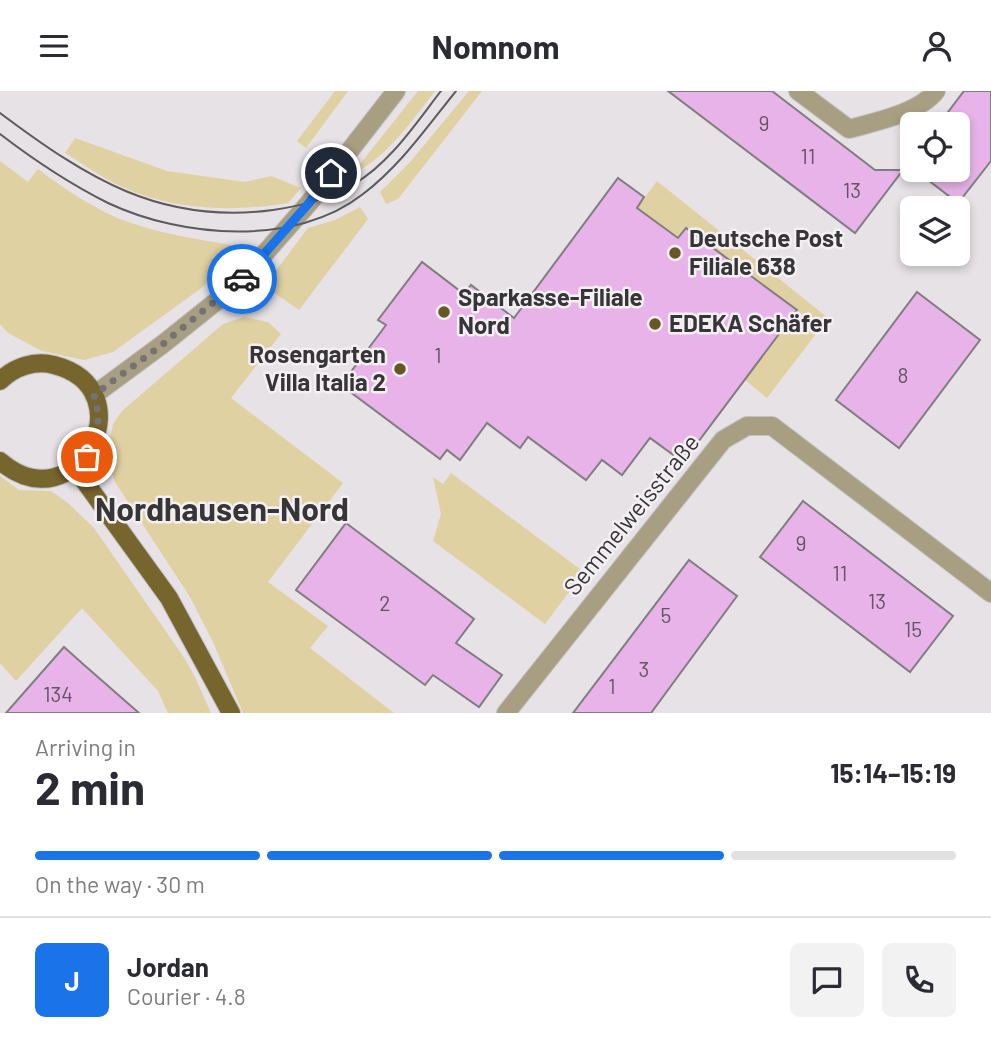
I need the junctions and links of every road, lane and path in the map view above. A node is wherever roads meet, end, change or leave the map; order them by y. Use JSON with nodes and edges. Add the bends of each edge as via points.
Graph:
{"nodes":[{"id":1,"x":396,"y":91,"type":"edge"},
{"id":2,"x":798,"y":91,"type":"edge"},
{"id":3,"x":936,"y":91,"type":"edge"},
{"id":4,"x":3,"y":373,"type":"edge"},
{"id":5,"x":94,"y":395,"type":"junction"},
{"id":6,"x":0,"y":461,"type":"edge"},
{"id":7,"x":75,"y":468,"type":"junction"},
{"id":8,"x":991,"y":593,"type":"edge"},
{"id":9,"x":231,"y":713,"type":"edge"},
{"id":10,"x":506,"y":713,"type":"edge"}],
"edges":[{"from":1,"to":5,"type":"street","via":[[309,203],[238,284]]},
{"from":2,"to":3,"type":"street","via":[[849,129],[889,119]]},
{"from":4,"to":5,"type":"main road","via":[[46,362],[65,367]]},
{"from":5,"to":7,"type":"main road","via":[[99,411],[97,435],[87,457]]},
{"from":6,"to":7,"type":"main road","via":[[17,473],[37,478],[57,477]]},
{"from":7,"to":9,"type":"main road","via":[[169,599]]},
{"from":8,"to":10,"type":"street","name":"Semmelweisstraße","via":[[772,426],[747,426],[723,440]]}]}
